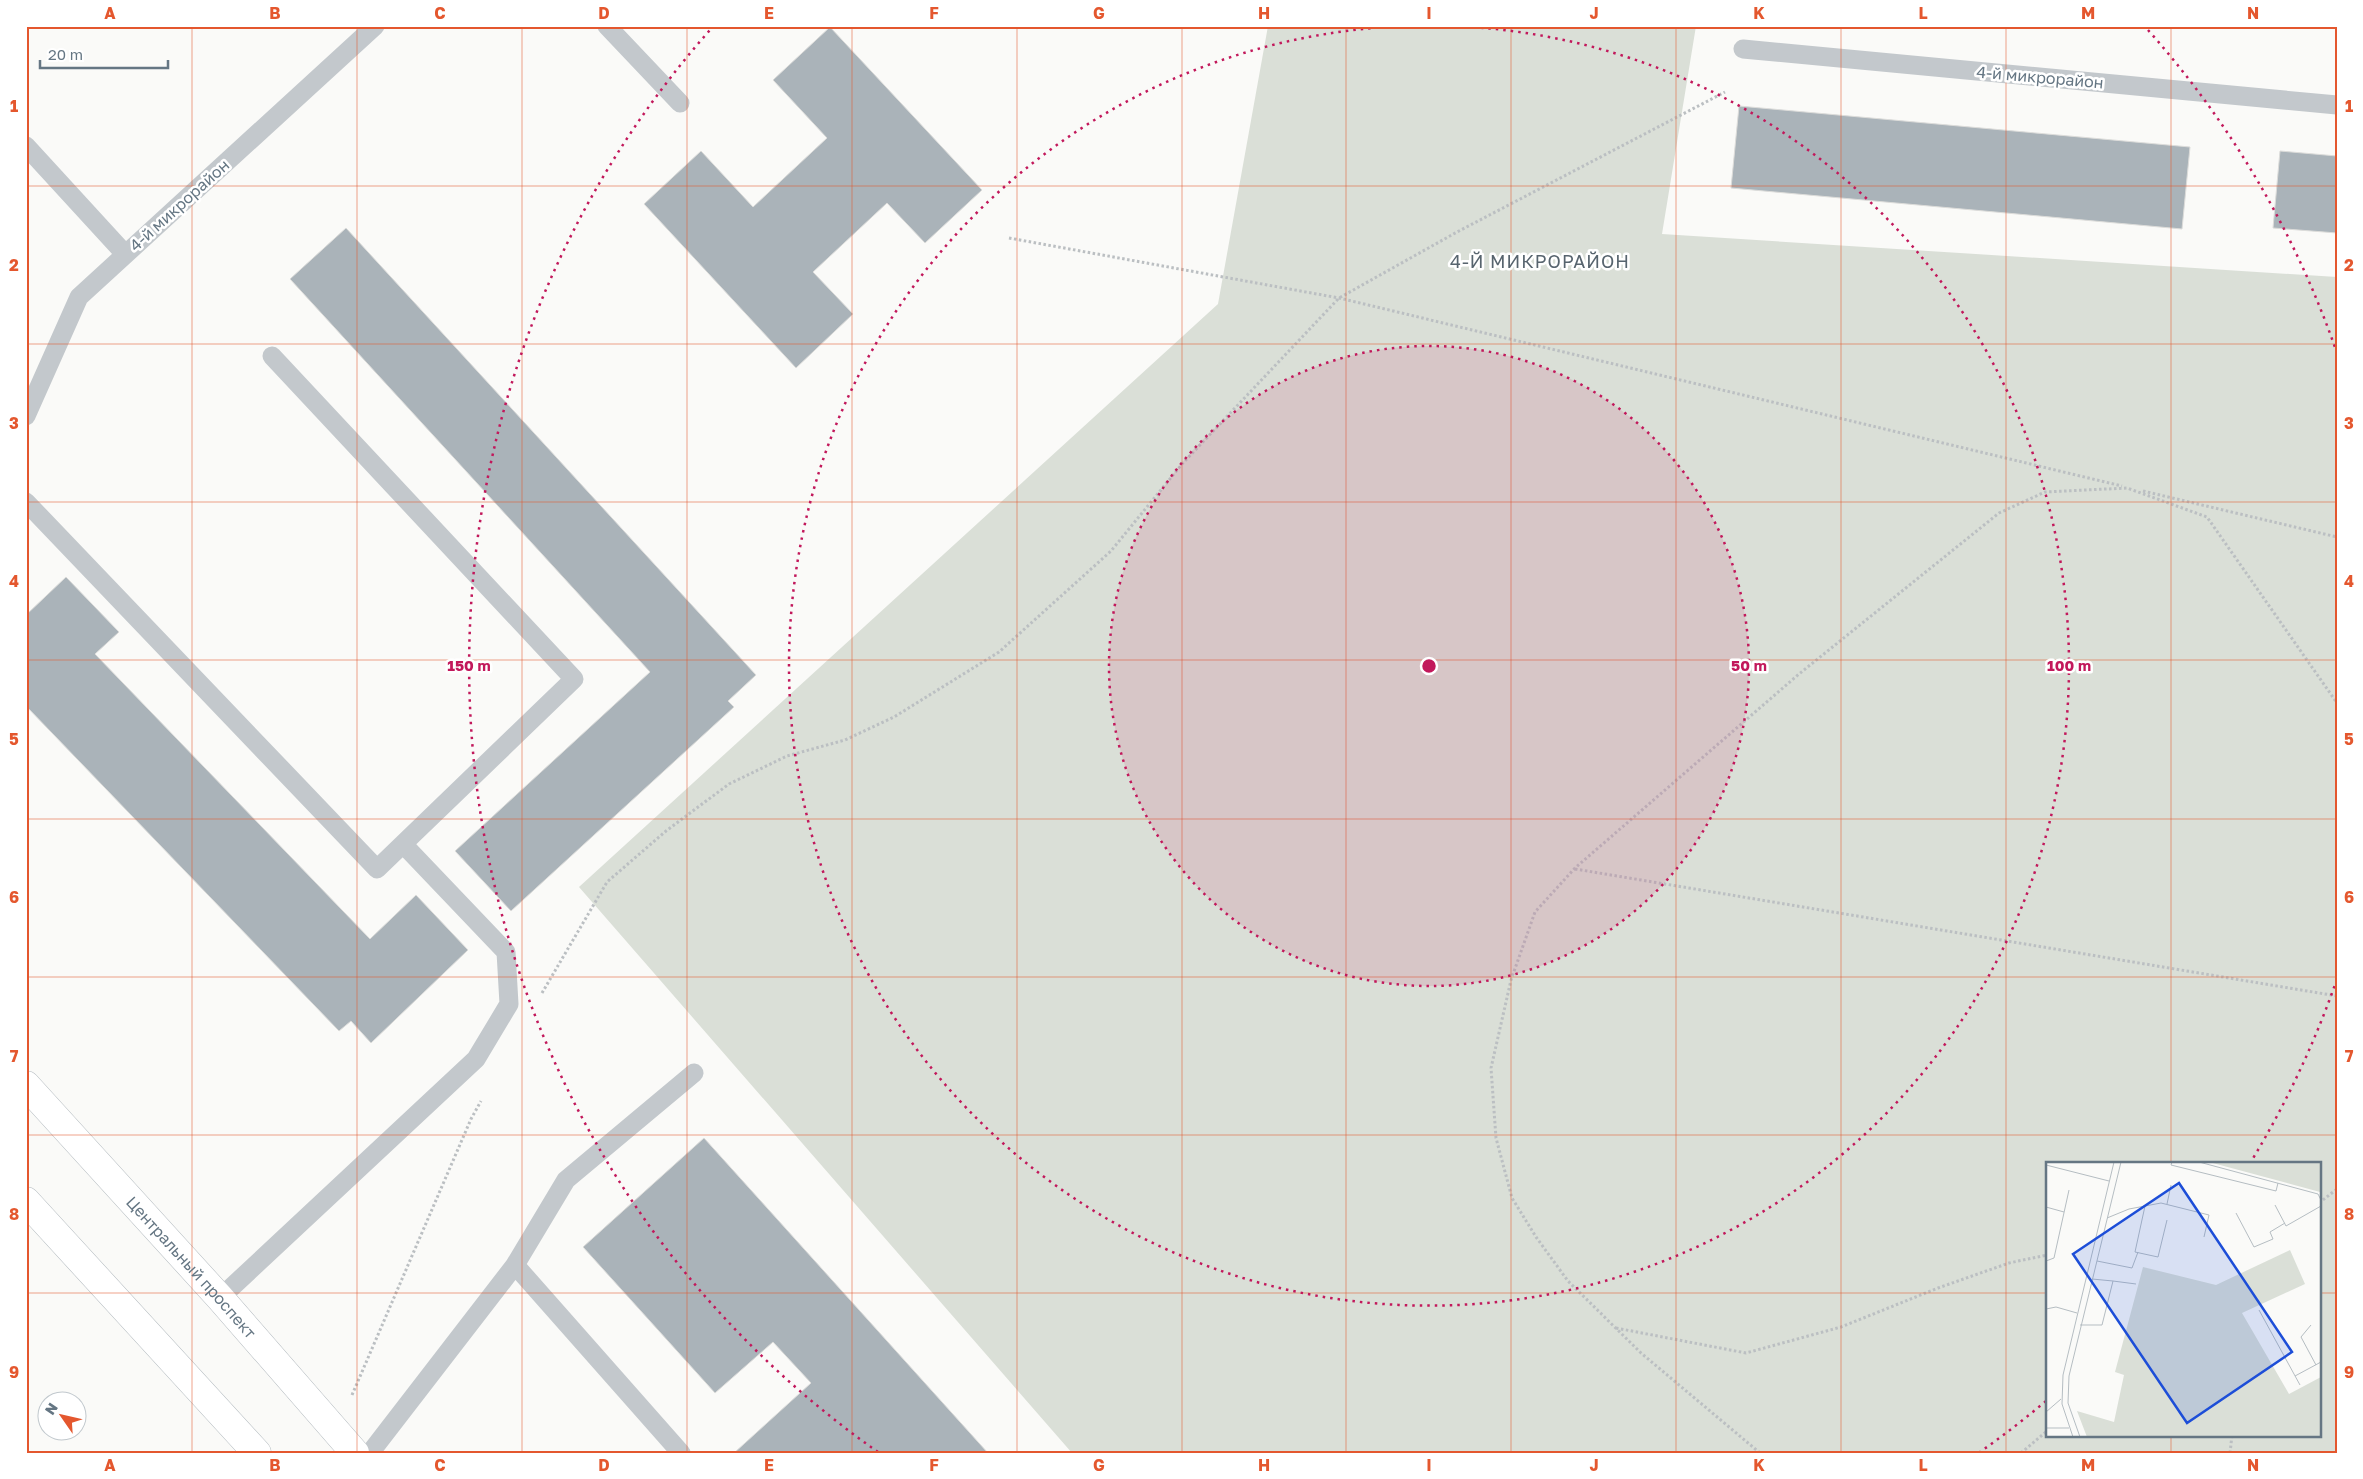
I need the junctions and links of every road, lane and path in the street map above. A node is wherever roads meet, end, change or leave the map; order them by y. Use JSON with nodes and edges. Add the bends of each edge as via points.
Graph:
{"nodes":[{"id":1,"x":375,"y":26,"type":"edge"},
{"id":2,"x":607,"y":26,"type":"edge"},
{"id":3,"x":1743,"y":49,"type":"dead end"},
{"id":4,"x":1725,"y":92,"type":"dead end"},
{"id":5,"x":680,"y":103,"type":"dead end"},
{"id":6,"x":2337,"y":105,"type":"edge"},
{"id":7,"x":26,"y":146,"type":"edge"},
{"id":8,"x":1009,"y":238,"type":"dead end"},
{"id":9,"x":125,"y":254,"type":"junction"},
{"id":10,"x":1339,"y":298,"type":"junction"},
{"id":11,"x":272,"y":356,"type":"dead end"},
{"id":12,"x":26,"y":416,"type":"edge"},
{"id":13,"x":2127,"y":488,"type":"junction"},
{"id":14,"x":26,"y":502,"type":"edge"},
{"id":15,"x":2337,"y":537,"type":"edge"},
{"id":16,"x":2337,"y":703,"type":"edge"},
{"id":17,"x":403,"y":844,"type":"junction"},
{"id":18,"x":1575,"y":868,"type":"junction"},
{"id":19,"x":2337,"y":996,"type":"edge"},
{"id":20,"x":538,"y":998,"type":"dead end"},
{"id":21,"x":694,"y":1073,"type":"dead end"},
{"id":22,"x":26,"y":1085,"type":"edge"},
{"id":23,"x":485,"y":1093,"type":"dead end"},
{"id":24,"x":2337,"y":1189,"type":"edge"},
{"id":25,"x":26,"y":1201,"type":"edge"},
{"id":26,"x":2320,"y":1202,"type":"edge"},
{"id":27,"x":2046,"y":1255,"type":"edge"},
{"id":28,"x":514,"y":1265,"type":"junction"},
{"id":29,"x":220,"y":1298,"type":"junction"},
{"id":30,"x":1615,"y":1327,"type":"junction"},
{"id":31,"x":352,"y":1396,"type":"dead end"},
{"id":32,"x":2046,"y":1433,"type":"edge"},
{"id":33,"x":2232,"y":1436,"type":"edge"},
{"id":34,"x":257,"y":1453,"type":"edge"},
{"id":35,"x":355,"y":1453,"type":"edge"},
{"id":36,"x":370,"y":1453,"type":"edge"},
{"id":37,"x":681,"y":1453,"type":"edge"},
{"id":38,"x":1760,"y":1453,"type":"edge"},
{"id":39,"x":2021,"y":1453,"type":"edge"},
{"id":40,"x":2230,"y":1453,"type":"edge"}],
"edges":[{"from":1,"to":9,"type":"lane","name":"4-й микрорайон"},
{"from":2,"to":5,"type":"lane"},
{"from":3,"to":6,"type":"lane","name":"4-й микрорайон"},
{"from":4,"to":10,"type":"path","via":[[1457,232]]},
{"from":7,"to":9,"type":"lane"},
{"from":8,"to":10,"type":"path"},
{"from":9,"to":12,"type":"lane","name":"4-й микрорайон","via":[[79,297]]},
{"from":10,"to":13,"type":"path"},
{"from":10,"to":20,"type":"path","via":[[1182,464],[1111,551],[999,652],[894,717],[845,740],[787,756],[729,784],[666,831],[607,882]]},
{"from":11,"to":17,"type":"lane","via":[[574,679]]},
{"from":13,"to":15,"type":"path"},
{"from":13,"to":16,"type":"path","via":[[2207,517]]},
{"from":13,"to":18,"type":"path","via":[[2045,492],[1998,513],[1799,674]]},
{"from":14,"to":17,"type":"lane","via":[[377,869]]},
{"from":17,"to":29,"type":"lane","via":[[506,952],[509,1004],[476,1059]]},
{"from":18,"to":19,"type":"path"},
{"from":18,"to":30,"type":"path","via":[[1534,912],[1511,980],[1490,1068],[1496,1138],[1512,1198],[1536,1237],[1568,1281]]},
{"from":21,"to":28,"type":"lane","via":[[566,1180]]},
{"from":22,"to":29,"type":"main road","name":"Центральный проспект"},
{"from":23,"to":31,"type":"path"},
{"from":24,"to":26,"type":"path"},
{"from":25,"to":34,"type":"main road"},
{"from":27,"to":30,"type":"path","via":[[2009,1263],[1841,1327],[1746,1353]]},
{"from":28,"to":36,"type":"lane"},
{"from":28,"to":37,"type":"lane"},
{"from":29,"to":35,"type":"main road","name":"Центральный проспект"},
{"from":30,"to":38,"type":"path"},
{"from":32,"to":39,"type":"path"},
{"from":33,"to":40,"type":"path"}]}
